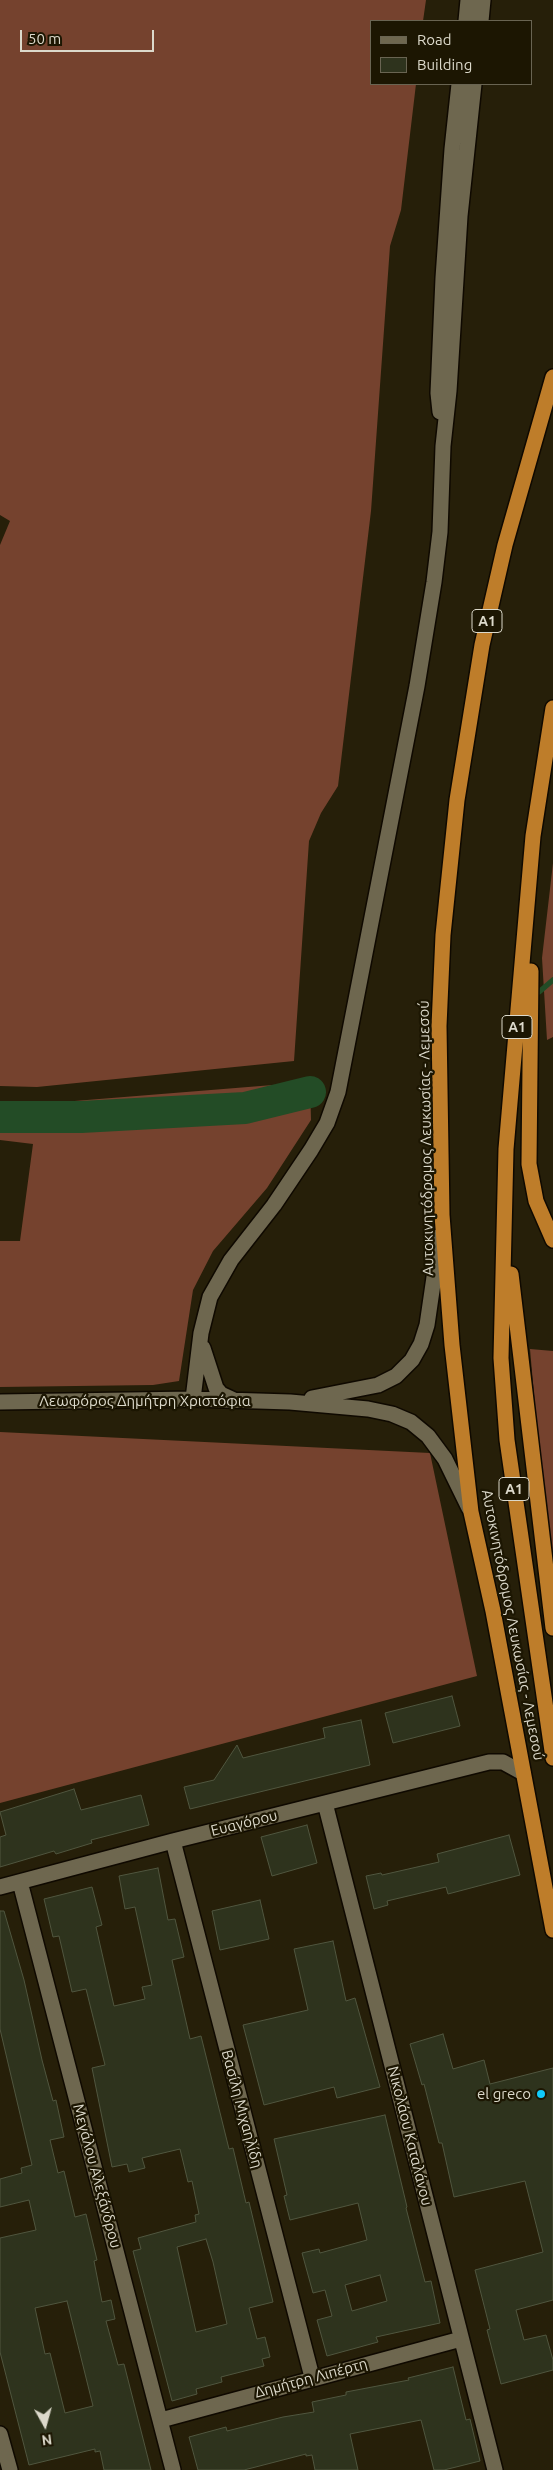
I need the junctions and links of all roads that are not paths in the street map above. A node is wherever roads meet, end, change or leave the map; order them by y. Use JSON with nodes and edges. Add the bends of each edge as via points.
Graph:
{"nodes":[{"id":1,"x":468,"y":0,"type":"edge"},
{"id":2,"x":483,"y":0,"type":"edge"},
{"id":3,"x":466,"y":20,"type":"edge"},
{"id":4,"x":481,"y":20,"type":"edge"},
{"id":5,"x":459,"y":85,"type":"edge"},
{"id":6,"x":474,"y":85,"type":"edge"},
{"id":7,"x":553,"y":377,"type":"edge"},
{"id":8,"x":443,"y":446,"type":"junction"},
{"id":9,"x":553,"y":708,"type":"edge"},
{"id":10,"x":533,"y":836,"type":"junction"},
{"id":11,"x":442,"y":1215,"type":"junction"},
{"id":12,"x":504,"y":1218,"type":"junction"},
{"id":13,"x":553,"y":1240,"type":"edge"},
{"id":14,"x":200,"y":1340,"type":"junction"},
{"id":15,"x":193,"y":1399,"type":"junction"},
{"id":16,"x":238,"y":1400,"type":"junction"},
{"id":17,"x":0,"y":1402,"type":"edge"},
{"id":18,"x":290,"y":1402,"type":"junction"},
{"id":19,"x":471,"y":1512,"type":"junction"},
{"id":20,"x":553,"y":1628,"type":"edge"},
{"id":21,"x":553,"y":1758,"type":"edge"},
{"id":22,"x":523,"y":1773,"type":"junction"},
{"id":23,"x":325,"y":1803,"type":"junction"},
{"id":24,"x":172,"y":1841,"type":"junction"},
{"id":25,"x":20,"y":1882,"type":"junction"},
{"id":26,"x":0,"y":1887,"type":"edge"},
{"id":27,"x":553,"y":1930,"type":"edge"},
{"id":28,"x":461,"y":2338,"type":"junction"},
{"id":29,"x":312,"y":2377,"type":"junction"},
{"id":30,"x":161,"y":2420,"type":"junction"},
{"id":31,"x":0,"y":2434,"type":"edge"},
{"id":32,"x":10,"y":2470,"type":"edge"},
{"id":33,"x":173,"y":2470,"type":"edge"},
{"id":34,"x":495,"y":2470,"type":"edge"}],
"edges":[{"from":1,"to":3,"type":"street"},
{"from":2,"to":4,"type":"street"},
{"from":5,"to":8,"type":"street","via":[[451,159],[439,364]]},
{"from":6,"to":8,"type":"street","via":[[460,216]]},
{"from":7,"to":11,"type":"highway","name":"Αυτοκινητόδρομος Λευκωσίας - Λεμεσού","number":"A1","via":[[505,545],[482,645],[457,800],[443,935],[439,1026]]},
{"from":8,"to":14,"type":"street","via":[[440,532],[434,582],[417,686],[338,1092],[327,1123],[311,1150],[219,1278],[204,1315]]},
{"from":9,"to":10,"type":"highway","number":"A1"},
{"from":10,"to":12,"type":"highway","number":"A1","via":[[507,1140]]},
{"from":10,"to":13,"type":"highway","via":[[529,1164],[536,1201]]},
{"from":11,"to":18,"type":"street","name":"Λεωφόρος Δημήτρη Χριστόφια","via":[[427,1325],[412,1360],[396,1376],[378,1385]]},
{"from":11,"to":19,"type":"highway","name":"Αυτοκινητόδρομος Λευκωσίας - Λεμεσού","number":"A1","via":[[452,1344]]},
{"from":12,"to":20,"type":"highway"},
{"from":12,"to":21,"type":"highway","number":"A1","via":[[501,1358],[507,1440]]},
{"from":14,"to":15,"type":"street"},
{"from":14,"to":16,"type":"street","via":[[216,1388],[221,1394]]},
{"from":15,"to":16,"type":"street","name":"Λεωφόρος Δημήτρη Χριστόφια"},
{"from":15,"to":17,"type":"street","name":"Λεωφόρος Δημήτρη Χριστόφια"},
{"from":16,"to":18,"type":"street","name":"Λεωφόρος Δημήτρη Χριστόφια"},
{"from":18,"to":19,"type":"street","name":"Λεωφόρος Δημήτρη Χριστόφια","via":[[368,1409],[410,1422],[428,1436],[445,1459]]},
{"from":19,"to":22,"type":"highway","name":"Αυτοκινητόδρομος Λευκωσίας - Λεμεσού","number":"A1","via":[[494,1611]]},
{"from":22,"to":23,"type":"street","name":"Ευαγόρου","via":[[503,1762],[489,1762]]},
{"from":22,"to":27,"type":"highway","name":"Αυτοκινητόδρομος Λευκωσίας - Λεμεσού","number":"A1"},
{"from":23,"to":24,"type":"street","name":"Ευαγόρου"},
{"from":23,"to":28,"type":"street","name":"Νικολάου Καταλάνου"},
{"from":24,"to":25,"type":"street","name":"Ευαγόρου"},
{"from":24,"to":29,"type":"street","name":"Βασίλη Μιχαηλίδη"},
{"from":25,"to":26,"type":"street","name":"Ευαγόρου"},
{"from":25,"to":30,"type":"street","name":"Μεγάλου Αλεξάνδρου"},
{"from":28,"to":29,"type":"street","name":"Δημήτρη Λιπέρτη"},
{"from":28,"to":34,"type":"street","name":"Νικολάου Καταλάνου"},
{"from":29,"to":30,"type":"street","name":"Δημήτρη Λιπέρτη"},
{"from":30,"to":33,"type":"street","name":"Μεγάλου Αλεξάνδρου"},
{"from":31,"to":32,"type":"street"}]}
